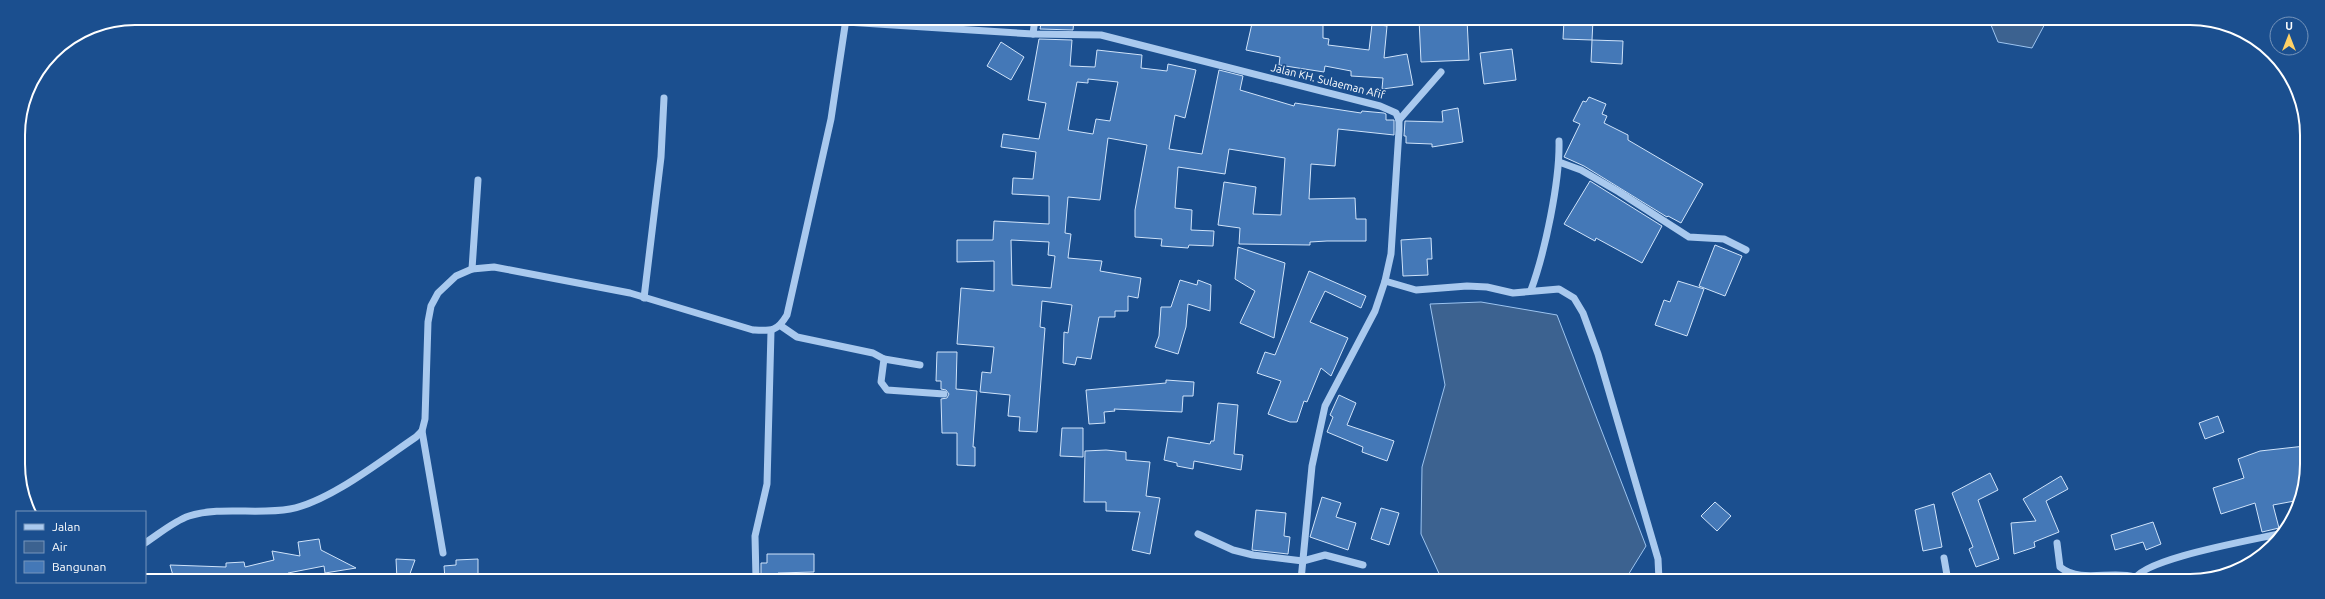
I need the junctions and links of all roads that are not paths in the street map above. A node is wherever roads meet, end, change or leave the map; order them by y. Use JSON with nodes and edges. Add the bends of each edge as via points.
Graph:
{"nodes":[{"id":1,"x":845,"y":25,"type":"edge"},
{"id":2,"x":913,"y":25,"type":"edge"},
{"id":3,"x":1034,"y":25,"type":"edge"},
{"id":4,"x":1033,"y":34,"type":"junction"},
{"id":5,"x":1441,"y":72,"type":"dead end"},
{"id":6,"x":664,"y":98,"type":"dead end"},
{"id":7,"x":1399,"y":120,"type":"junction"},
{"id":8,"x":1559,"y":141,"type":"dead end"},
{"id":9,"x":1559,"y":162,"type":"junction"},
{"id":10,"x":478,"y":180,"type":"dead end"},
{"id":11,"x":1746,"y":250,"type":"dead end"},
{"id":12,"x":472,"y":269,"type":"junction"},
{"id":13,"x":1385,"y":281,"type":"junction"},
{"id":14,"x":1531,"y":290,"type":"junction"},
{"id":15,"x":644,"y":298,"type":"junction"},
{"id":16,"x":781,"y":326,"type":"junction"},
{"id":17,"x":771,"y":331,"type":"junction"},
{"id":18,"x":884,"y":359,"type":"junction"},
{"id":19,"x":920,"y":365,"type":"dead end"},
{"id":20,"x":944,"y":394,"type":"dead end"},
{"id":21,"x":422,"y":431,"type":"junction"},
{"id":22,"x":1198,"y":534,"type":"dead end"},
{"id":23,"x":2274,"y":535,"type":"edge"},
{"id":24,"x":146,"y":542,"type":"edge"},
{"id":25,"x":2057,"y":543,"type":"dead end"},
{"id":26,"x":443,"y":553,"type":"dead end"},
{"id":27,"x":1944,"y":558,"type":"dead end"},
{"id":28,"x":1303,"y":562,"type":"junction"},
{"id":29,"x":1363,"y":565,"type":"dead end"},
{"id":30,"x":756,"y":574,"type":"edge"},
{"id":31,"x":1302,"y":574,"type":"edge"},
{"id":32,"x":1659,"y":574,"type":"edge"},
{"id":33,"x":1947,"y":574,"type":"edge"},
{"id":34,"x":2079,"y":574,"type":"edge"},
{"id":35,"x":2140,"y":574,"type":"edge"}],
"edges":[{"from":1,"to":16,"type":"street","via":[[831,119],[787,315]]},
{"from":2,"to":4,"type":"street","name":"Jalan KH. Sulaeman Afif"},
{"from":3,"to":4,"type":"street"},
{"from":4,"to":7,"type":"street","name":"Jalan KH. Sulaeman Afif","via":[[1101,35],[1390,108]]},
{"from":5,"to":7,"type":"street"},
{"from":6,"to":15,"type":"street","via":[[661,157]]},
{"from":7,"to":13,"type":"street","via":[[1391,254]]},
{"from":8,"to":9,"type":"street"},
{"from":9,"to":11,"type":"street","via":[[1581,170],[1625,195],[1689,237],[1724,239]]},
{"from":9,"to":14,"type":"street","via":[[1548,226]]},
{"from":10,"to":12,"type":"street"},
{"from":12,"to":15,"type":"street","via":[[508,270],[583,283]]},
{"from":12,"to":21,"type":"street","via":[[456,276],[438,293],[430,306],[425,419]]},
{"from":13,"to":14,"type":"street","via":[[1416,290],[1467,286],[1487,287],[1513,293]]},
{"from":13,"to":28,"type":"street","via":[[1375,311],[1325,406],[1312,466]]},
{"from":14,"to":32,"type":"street","via":[[1559,289],[1574,298],[1583,313],[1598,354],[1644,508],[1658,559]]},
{"from":15,"to":17,"type":"street","via":[[753,330]]},
{"from":16,"to":17,"type":"street"},
{"from":16,"to":18,"type":"street","via":[[797,337],[873,353]]},
{"from":17,"to":30,"type":"street","via":[[767,484],[755,536]]},
{"from":18,"to":19,"type":"street"},
{"from":18,"to":20,"type":"street","via":[[881,382],[887,390]]},
{"from":21,"to":24,"type":"street","via":[[353,479],[308,504],[290,509],[189,516]]},
{"from":21,"to":26,"type":"street"},
{"from":22,"to":28,"type":"street","via":[[1240,552]]},
{"from":23,"to":35,"type":"street","via":[[2178,556],[2149,566]]},
{"from":25,"to":34,"type":"street","via":[[2060,567]]},
{"from":27,"to":33,"type":"street"},
{"from":28,"to":29,"type":"street","via":[[1325,555]]},
{"from":28,"to":31,"type":"street"}]}
